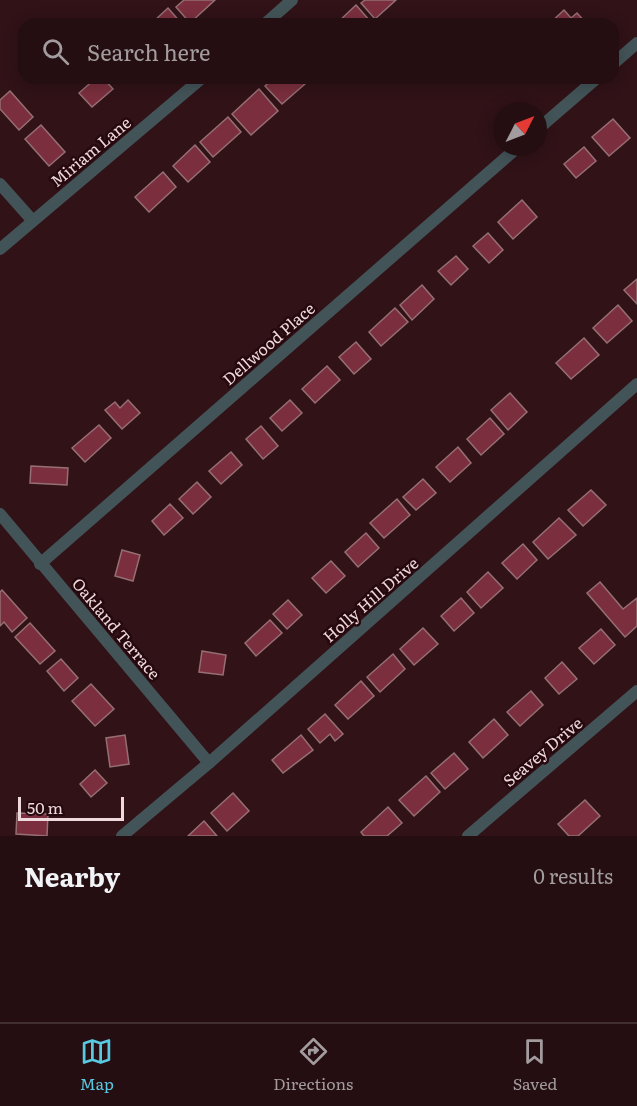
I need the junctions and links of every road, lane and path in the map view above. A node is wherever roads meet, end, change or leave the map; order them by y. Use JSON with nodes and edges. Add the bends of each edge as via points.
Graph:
{"nodes":[{"id":1,"x":292,"y":0,"type":"edge"},
{"id":2,"x":272,"y":18,"type":"edge"},
{"id":3,"x":637,"y":43,"type":"edge"},
{"id":4,"x":619,"y":59,"type":"edge"},
{"id":5,"x":195,"y":84,"type":"edge"},
{"id":6,"x":590,"y":84,"type":"edge"},
{"id":7,"x":547,"y":121,"type":"edge"},
{"id":8,"x":508,"y":156,"type":"edge"},
{"id":9,"x":0,"y":184,"type":"edge"},
{"id":10,"x":32,"y":220,"type":"junction"},
{"id":11,"x":0,"y":249,"type":"edge"},
{"id":12,"x":637,"y":384,"type":"edge"},
{"id":13,"x":0,"y":514,"type":"edge"},
{"id":14,"x":40,"y":564,"type":"junction"},
{"id":15,"x":637,"y":691,"type":"edge"},
{"id":16,"x":209,"y":763,"type":"junction"},
{"id":17,"x":122,"y":836,"type":"edge"},
{"id":18,"x":468,"y":836,"type":"edge"}],
"edges":[{"from":1,"to":2,"type":"street"},
{"from":3,"to":4,"type":"street"},
{"from":5,"to":10,"type":"street","name":"Miriam Lane"},
{"from":6,"to":7,"type":"street"},
{"from":8,"to":14,"type":"street","name":"Dellwood Place"},
{"from":9,"to":10,"type":"street"},
{"from":10,"to":11,"type":"street","name":"Miriam Lane"},
{"from":12,"to":16,"type":"street","name":"Holly Hill Drive"},
{"from":13,"to":14,"type":"street","name":"Oakland Terrace"},
{"from":14,"to":16,"type":"street","name":"Oakland Terrace"},
{"from":15,"to":18,"type":"street","name":"Seavey Drive"},
{"from":16,"to":17,"type":"street","name":"Holly Hill Drive"}]}
